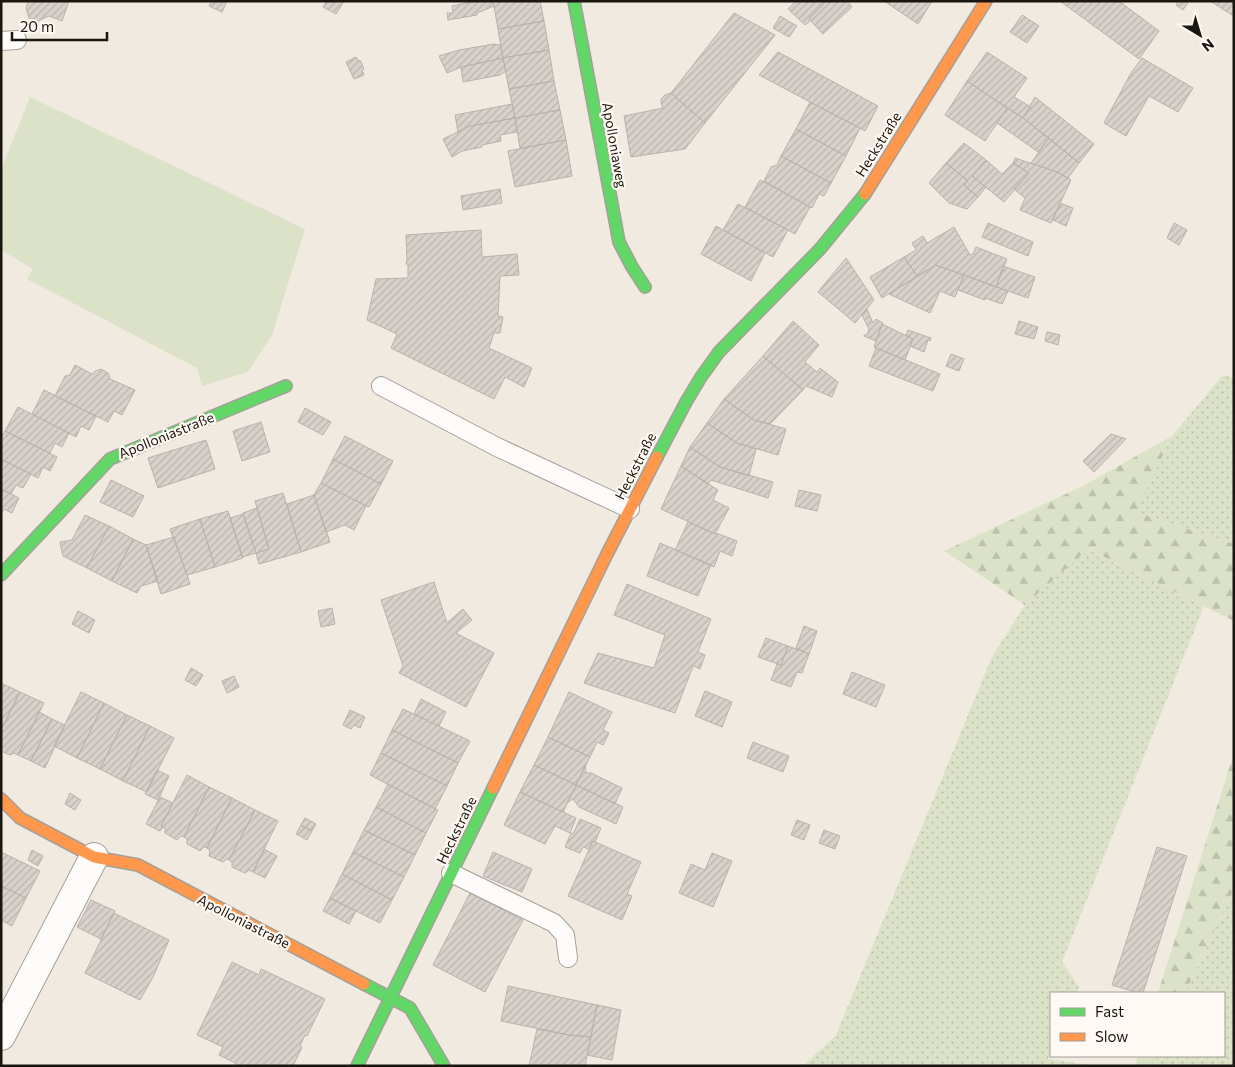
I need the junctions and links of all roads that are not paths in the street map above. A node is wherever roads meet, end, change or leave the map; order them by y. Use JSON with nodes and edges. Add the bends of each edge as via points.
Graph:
{"nodes":[{"id":1,"x":574,"y":1,"type":"edge"},
{"id":2,"x":986,"y":1,"type":"edge"},
{"id":3,"x":645,"y":287,"type":"dead end"},
{"id":4,"x":286,"y":386,"type":"dead end"},
{"id":5,"x":381,"y":386,"type":"dead end"},
{"id":6,"x":630,"y":509,"type":"junction"},
{"id":7,"x":1,"y":575,"type":"edge"},
{"id":8,"x":1,"y":799,"type":"edge"},
{"id":9,"x":94,"y":857,"type":"junction"},
{"id":10,"x":451,"y":873,"type":"junction"},
{"id":11,"x":568,"y":958,"type":"dead end"},
{"id":12,"x":390,"y":996,"type":"junction"},
{"id":13,"x":1,"y":1036,"type":"edge"},
{"id":14,"x":357,"y":1066,"type":"edge"},
{"id":15,"x":444,"y":1066,"type":"edge"}],
"edges":[{"from":1,"to":3,"type":"main road","name":"Apolloniaweg","via":[[619,242]]},
{"from":2,"to":6,"type":"main road","name":"Heckstraße","via":[[861,200],[820,249],[719,352],[701,377]]},
{"from":4,"to":7,"type":"main road","name":"Apolloniastraße","via":[[110,459]]},
{"from":5,"to":6,"type":"lane"},
{"from":6,"to":10,"type":"main road","name":"Heckstraße"},
{"from":8,"to":9,"type":"main road","name":"Apolloniastraße","via":[[20,818]]},
{"from":9,"to":12,"type":"main road","name":"Apolloniastraße","via":[[138,865]]},
{"from":9,"to":13,"type":"street"},
{"from":10,"to":11,"type":"lane","via":[[554,923],[564,935]]},
{"from":10,"to":12,"type":"main road","name":"Heckstraße"},
{"from":12,"to":14,"type":"main road","name":"Heckstraße"},
{"from":12,"to":15,"type":"main road","via":[[410,1008]]}]}
